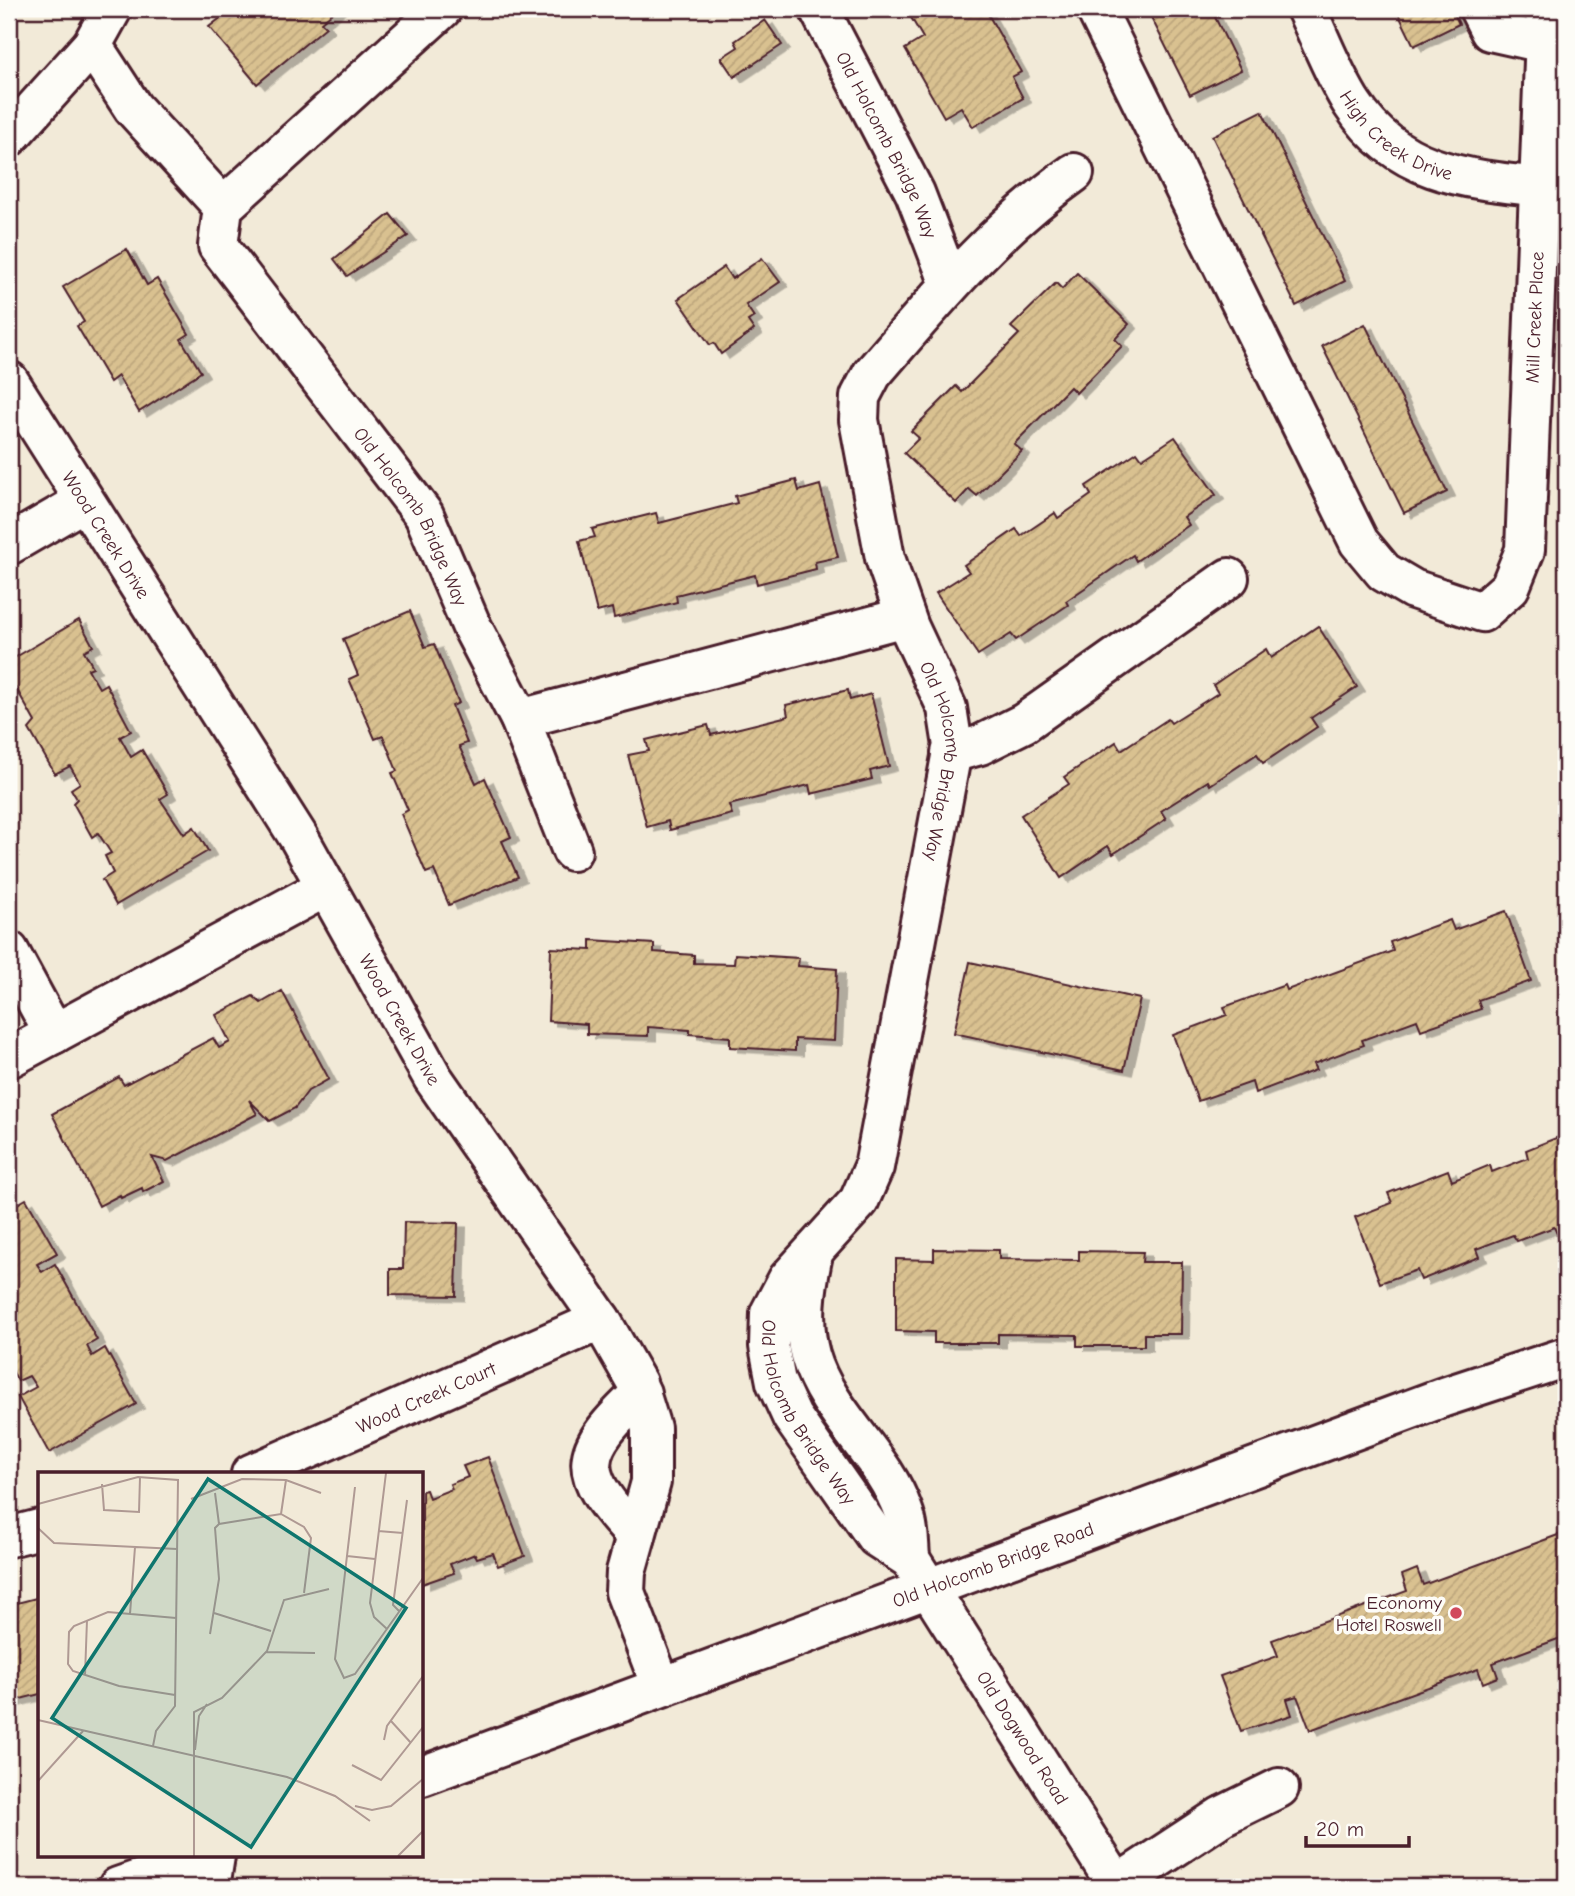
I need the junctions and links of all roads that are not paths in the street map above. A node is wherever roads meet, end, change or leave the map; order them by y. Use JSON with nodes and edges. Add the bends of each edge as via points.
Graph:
{"nodes":[{"id":1,"x":112,"y":9,"type":"edge"},
{"id":2,"x":442,"y":9,"type":"edge"},
{"id":3,"x":819,"y":9,"type":"edge"},
{"id":4,"x":1096,"y":9,"type":"edge"},
{"id":5,"x":1306,"y":9,"type":"edge"},
{"id":6,"x":1479,"y":9,"type":"edge"},
{"id":7,"x":1545,"y":26,"type":"edge"},
{"id":8,"x":92,"y":46,"type":"junction"},
{"id":9,"x":9,"y":137,"type":"edge"},
{"id":10,"x":1074,"y":173,"type":"dead end"},
{"id":11,"x":1541,"y":187,"type":"junction"},
{"id":12,"x":223,"y":207,"type":"junction"},
{"id":13,"x":950,"y":284,"type":"junction"},
{"id":14,"x":9,"y":381,"type":"edge"},
{"id":15,"x":83,"y":502,"type":"junction"},
{"id":16,"x":9,"y":545,"type":"edge"},
{"id":17,"x":1229,"y":578,"type":"dead end"},
{"id":18,"x":905,"y":617,"type":"junction"},
{"id":19,"x":520,"y":719,"type":"junction"},
{"id":20,"x":951,"y":753,"type":"junction"},
{"id":21,"x":572,"y":851,"type":"dead end"},
{"id":22,"x":326,"y":887,"type":"junction"},
{"id":23,"x":9,"y":951,"type":"edge"},
{"id":24,"x":54,"y":1034,"type":"junction"},
{"id":25,"x":9,"y":1058,"type":"edge"},
{"id":26,"x":601,"y":1320,"type":"junction"},
{"id":27,"x":1566,"y":1357,"type":"edge"},
{"id":28,"x":640,"y":1393,"type":"junction"},
{"id":29,"x":256,"y":1472,"type":"edge"},
{"id":30,"x":636,"y":1536,"type":"junction"},
{"id":31,"x":919,"y":1573,"type":"junction"},
{"id":32,"x":661,"y":1686,"type":"junction"},
{"id":33,"x":424,"y":1775,"type":"edge"},
{"id":34,"x":1279,"y":1788,"type":"dead end"},
{"id":35,"x":204,"y":1857,"type":"edge"},
{"id":36,"x":215,"y":1857,"type":"edge"},
{"id":37,"x":1118,"y":1886,"type":"edge"},
{"id":38,"x":118,"y":1887,"type":"edge"},
{"id":39,"x":210,"y":1887,"type":"edge"}],
"edges":[{"from":1,"to":8,"type":"street"},
{"from":2,"to":12,"type":"street"},
{"from":3,"to":13,"type":"street","name":"Old Holcomb Bridge Way","via":[[915,193]]},
{"from":4,"to":11,"type":"street","name":"Mill Creek Place","via":[[1359,542],[1384,572],[1413,589],[1482,612],[1510,587],[1525,550]]},
{"from":5,"to":11,"type":"street","name":"High Creek Drive","via":[[1353,105],[1384,141],[1424,166],[1464,178]]},
{"from":6,"to":7,"type":"street","via":[[1490,31]]},
{"from":7,"to":11,"type":"street","name":"Mill Creek Place"},
{"from":8,"to":9,"type":"street"},
{"from":8,"to":12,"type":"street","via":[[134,108]]},
{"from":10,"to":13,"type":"street","name":"Old Holcomb Bridge Way","via":[[1028,206]]},
{"from":12,"to":19,"type":"street","name":"Old Holcomb Bridge Way","via":[[218,246],[424,515],[471,625]]},
{"from":13,"to":18,"type":"street","name":"Old Holcomb Bridge Way","via":[[872,374],[860,397],[859,420],[885,558]]},
{"from":14,"to":15,"type":"street","name":"Wood Creek Drive"},
{"from":15,"to":16,"type":"street"},
{"from":15,"to":22,"type":"street","name":"Wood Creek Drive"},
{"from":17,"to":20,"type":"street","via":[[1024,723],[980,746]]},
{"from":18,"to":19,"type":"street"},
{"from":18,"to":20,"type":"street","name":"Old Holcomb Bridge Way","via":[[947,708]]},
{"from":19,"to":21,"type":"street","name":"Old Holcomb Bridge Way"},
{"from":20,"to":31,"type":"street","name":"Old Holcomb Bridge Way","via":[[879,1147],[859,1200],[788,1279],[770,1312],[769,1346],[776,1382],[792,1416],[876,1537]]},
{"from":22,"to":24,"type":"street"},
{"from":22,"to":26,"type":"street","name":"Wood Creek Drive","via":[[433,1078]]},
{"from":23,"to":24,"type":"street"},
{"from":24,"to":25,"type":"street"},
{"from":26,"to":28,"type":"street","name":"Wood Creek Drive"},
{"from":26,"to":29,"type":"street","name":"Wood Creek Court"},
{"from":27,"to":31,"type":"street","name":"Old Holcomb Bridge Road"},
{"from":28,"to":30,"type":"street","name":"Wood Creek Drive","via":[[651,1428],[652,1482]]},
{"from":28,"to":30,"type":"street","via":[[613,1418],[590,1455],[597,1489]]},
{"from":30,"to":32,"type":"street","name":"Wood Creek Drive","via":[[625,1592]]},
{"from":31,"to":32,"type":"street","name":"Old Holcomb Bridge Road"},
{"from":31,"to":37,"type":"street","name":"Old Dogwood Road"},
{"from":32,"to":33,"type":"street","name":"Old Holcomb Bridge Road"},
{"from":34,"to":37,"type":"street","via":[[1222,1816]]},
{"from":35,"to":38,"type":"street"},
{"from":36,"to":39,"type":"street"}]}
